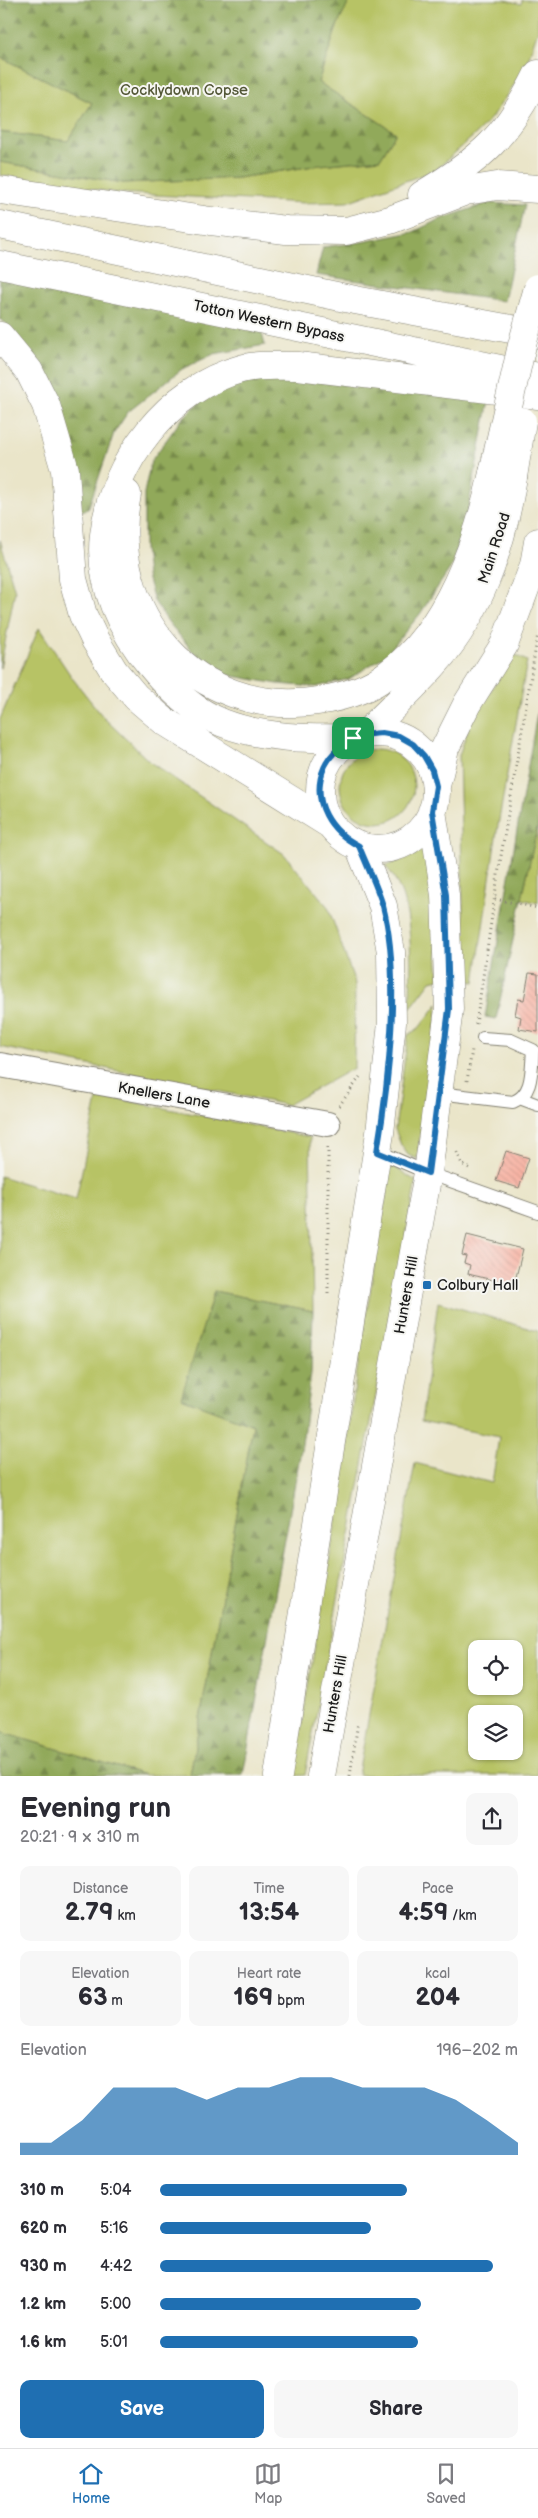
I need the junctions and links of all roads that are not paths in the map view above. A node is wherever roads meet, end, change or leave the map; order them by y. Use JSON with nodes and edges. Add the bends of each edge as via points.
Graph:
{"nodes":[{"id":1,"x":538,"y":74,"type":"edge"},
{"id":2,"x":538,"y":189,"type":"edge"},
{"id":3,"x":0,"y":190,"type":"edge"},
{"id":4,"x":0,"y":225,"type":"edge"},
{"id":5,"x":346,"y":231,"type":"junction"},
{"id":6,"x":0,"y":265,"type":"edge"},
{"id":7,"x":538,"y":288,"type":"edge"},
{"id":8,"x":538,"y":324,"type":"edge"},
{"id":9,"x":538,"y":334,"type":"edge"},
{"id":10,"x":0,"y":336,"type":"edge"},
{"id":11,"x":538,"y":377,"type":"edge"},
{"id":12,"x":538,"y":395,"type":"edge"},
{"id":13,"x":143,"y":440,"type":"junction"},
{"id":14,"x":503,"y":475,"type":"junction"},
{"id":15,"x":538,"y":542,"type":"edge"},
{"id":16,"x":360,"y":736,"type":"junction"},
{"id":17,"x":434,"y":799,"type":"junction"},
{"id":18,"x":330,"y":825,"type":"junction"},
{"id":19,"x":359,"y":846,"type":"junction"},
{"id":20,"x":483,"y":1038,"type":"dead end"},
{"id":21,"x":0,"y":1065,"type":"edge"},
{"id":22,"x":438,"y":1092,"type":"junction"},
{"id":23,"x":522,"y":1099,"type":"junction"},
{"id":24,"x":538,"y":1105,"type":"edge"},
{"id":25,"x":328,"y":1124,"type":"dead end"},
{"id":26,"x":377,"y":1152,"type":"junction"},
{"id":27,"x":428,"y":1173,"type":"junction"},
{"id":28,"x":538,"y":1212,"type":"edge"},
{"id":29,"x":278,"y":1776,"type":"edge"},
{"id":30,"x":321,"y":1776,"type":"edge"}],
"edges":[{"from":1,"to":5,"type":"main road","via":[[509,126],[482,155],[406,205]]},
{"from":2,"to":5,"type":"main road","via":[[497,186],[466,191],[390,220]]},
{"from":3,"to":5,"type":"main road","via":[[230,224],[286,230]]},
{"from":4,"to":9,"type":"main road","via":[[355,300]]},
{"from":6,"to":11,"type":"main road","name":"Totton Western Bypass"},
{"from":7,"to":14,"type":"main road","bridge":true,"via":[[522,345]]},
{"from":8,"to":14,"type":"main road","name":"Main Road","bridge":true},
{"from":10,"to":18,"type":"main road","via":[[29,371],[49,414],[65,470],[73,579],[83,615],[114,671],[136,698],[164,722]]},
{"from":12,"to":13,"type":"main road","via":[[298,366],[264,366],[241,369],[192,392],[173,406]]},
{"from":13,"to":14,"type":"main road","via":[[130,482],[124,529],[124,554],[136,600],[150,628],[190,670],[212,685],[236,695],[267,702],[336,698],[388,674],[408,656],[447,602],[466,565],[485,508]]},
{"from":13,"to":16,"type":"main road","via":[[121,473],[103,537],[109,588],[128,635],[164,681],[183,699],[220,722],[274,736]]},
{"from":14,"to":16,"type":"main road","name":"Main Road","via":[[506,521],[491,568],[464,621],[446,651]]},
{"from":15,"to":17,"type":"main road","via":[[534,565],[504,645],[467,704],[446,748]]},
{"from":16,"to":17,"type":"main road","via":[[391,735],[413,744],[432,770]]},
{"from":16,"to":18,"type":"main road","via":[[339,748],[321,776],[322,810]]},
{"from":17,"to":19,"type":"main road","via":[[424,827],[410,839],[394,847],[376,849]]},
{"from":17,"to":22,"type":"main road","name":"Hunters Hill","via":[[446,895],[449,1009]]},
{"from":18,"to":19,"type":"main road","via":[[343,838]]},
{"from":19,"to":26,"type":"main road","via":[[383,906],[391,952],[392,1023]]},
{"from":20,"to":23,"type":"lane","via":[[511,1040],[533,1050],[530,1084]]},
{"from":21,"to":25,"type":"street","name":"Knellers Lane"},
{"from":22,"to":23,"type":"lane","via":[[514,1102]]},
{"from":22,"to":27,"type":"main road","name":"Hunters Hill"},
{"from":23,"to":24,"type":"lane"},
{"from":26,"to":27,"type":"lane"},
{"from":26,"to":29,"type":"main road"},
{"from":27,"to":28,"type":"lane"},
{"from":27,"to":30,"type":"main road","name":"Hunters Hill"}]}
